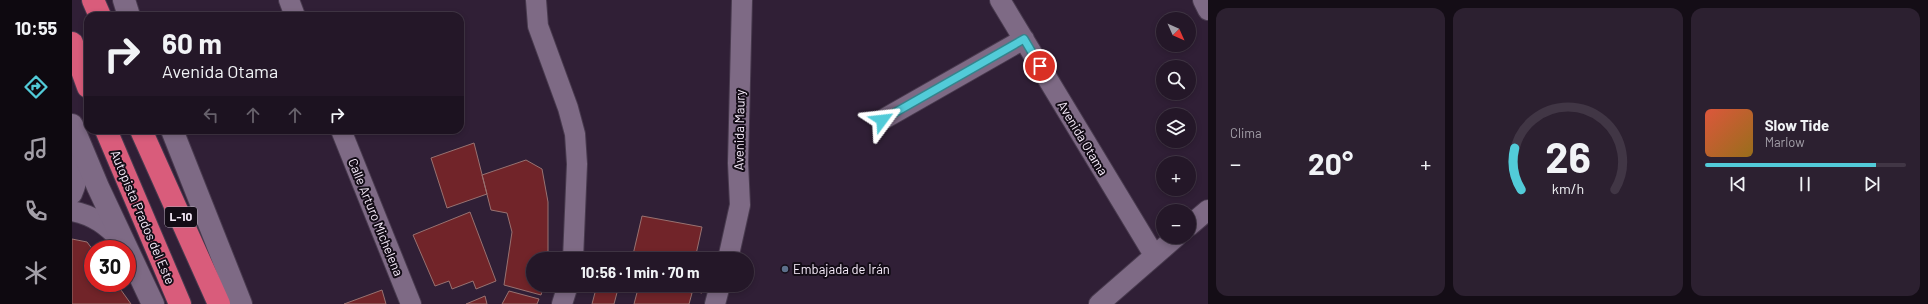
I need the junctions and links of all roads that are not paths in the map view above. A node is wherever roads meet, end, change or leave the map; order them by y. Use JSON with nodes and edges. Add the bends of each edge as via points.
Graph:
{"nodes":[{"id":1,"x":93,"y":0,"type":"edge"},
{"id":2,"x":124,"y":0,"type":"edge"},
{"id":3,"x":536,"y":0,"type":"edge"},
{"id":4,"x":742,"y":0,"type":"edge"},
{"id":5,"x":1000,"y":0,"type":"edge"},
{"id":6,"x":1202,"y":0,"type":"edge"},
{"id":7,"x":1208,"y":10,"type":"edge"},
{"id":8,"x":98,"y":12,"type":"edge"},
{"id":9,"x":128,"y":12,"type":"edge"},
{"id":10,"x":1024,"y":39,"type":"junction"},
{"id":11,"x":72,"y":43,"type":"edge"},
{"id":12,"x":84,"y":76,"type":"edge"},
{"id":13,"x":882,"y":120,"type":"dead end"},
{"id":14,"x":74,"y":131,"type":"edge"},
{"id":15,"x":108,"y":134,"type":"edge"},
{"id":16,"x":143,"y":134,"type":"edge"},
{"id":17,"x":174,"y":134,"type":"edge"},
{"id":18,"x":343,"y":134,"type":"edge"},
{"id":19,"x":72,"y":194,"type":"edge"},
{"id":20,"x":1208,"y":210,"type":"edge"},
{"id":21,"x":72,"y":211,"type":"edge"},
{"id":22,"x":1196,"y":220,"type":"edge"},
{"id":23,"x":121,"y":240,"type":"edge"},
{"id":24,"x":123,"y":240,"type":"edge"},
{"id":25,"x":1167,"y":244,"type":"edge"},
{"id":26,"x":572,"y":252,"type":"edge"},
{"id":27,"x":730,"y":252,"type":"edge"},
{"id":28,"x":1154,"y":255,"type":"junction"},
{"id":29,"x":136,"y":268,"type":"edge"},
{"id":30,"x":566,"y":292,"type":"edge"},
{"id":31,"x":718,"y":292,"type":"edge"},
{"id":32,"x":153,"y":304,"type":"edge"},
{"id":33,"x":180,"y":304,"type":"edge"},
{"id":34,"x":218,"y":304,"type":"edge"},
{"id":35,"x":241,"y":304,"type":"edge"},
{"id":36,"x":411,"y":304,"type":"edge"},
{"id":37,"x":562,"y":304,"type":"edge"},
{"id":38,"x":715,"y":304,"type":"edge"},
{"id":39,"x":1099,"y":304,"type":"edge"}],
"edges":[{"from":1,"to":8,"type":"highway"},
{"from":2,"to":9,"type":"street"},
{"from":3,"to":26,"type":"street","via":[[538,26],[575,134],[577,164]]},
{"from":4,"to":27,"type":"street","name":"Avenida Maury","via":[[738,163],[740,205]]},
{"from":5,"to":10,"type":"street","name":"Avenida Otama"},
{"from":6,"to":7,"type":"street"},
{"from":10,"to":13,"type":"street"},
{"from":10,"to":28,"type":"street","name":"Avenida Otama"},
{"from":11,"to":12,"type":"highway"},
{"from":14,"to":19,"type":"street","via":[[79,162],[77,181]]},
{"from":14,"to":24,"type":"street"},
{"from":15,"to":33,"type":"highway","name":"Autopista Prados del Este","number":"L-10"},
{"from":16,"to":34,"type":"highway","number":"L-10"},
{"from":17,"to":35,"type":"street","number":"L-10"},
{"from":18,"to":36,"type":"street","name":"Calle Arturo Michelena"},
{"from":20,"to":22,"type":"street"},
{"from":21,"to":23,"type":"street","via":[[95,218]]},
{"from":25,"to":28,"type":"street"},
{"from":28,"to":39,"type":"street"},
{"from":29,"to":32,"type":"street"},
{"from":30,"to":37,"type":"street"},
{"from":31,"to":38,"type":"street"}]}
